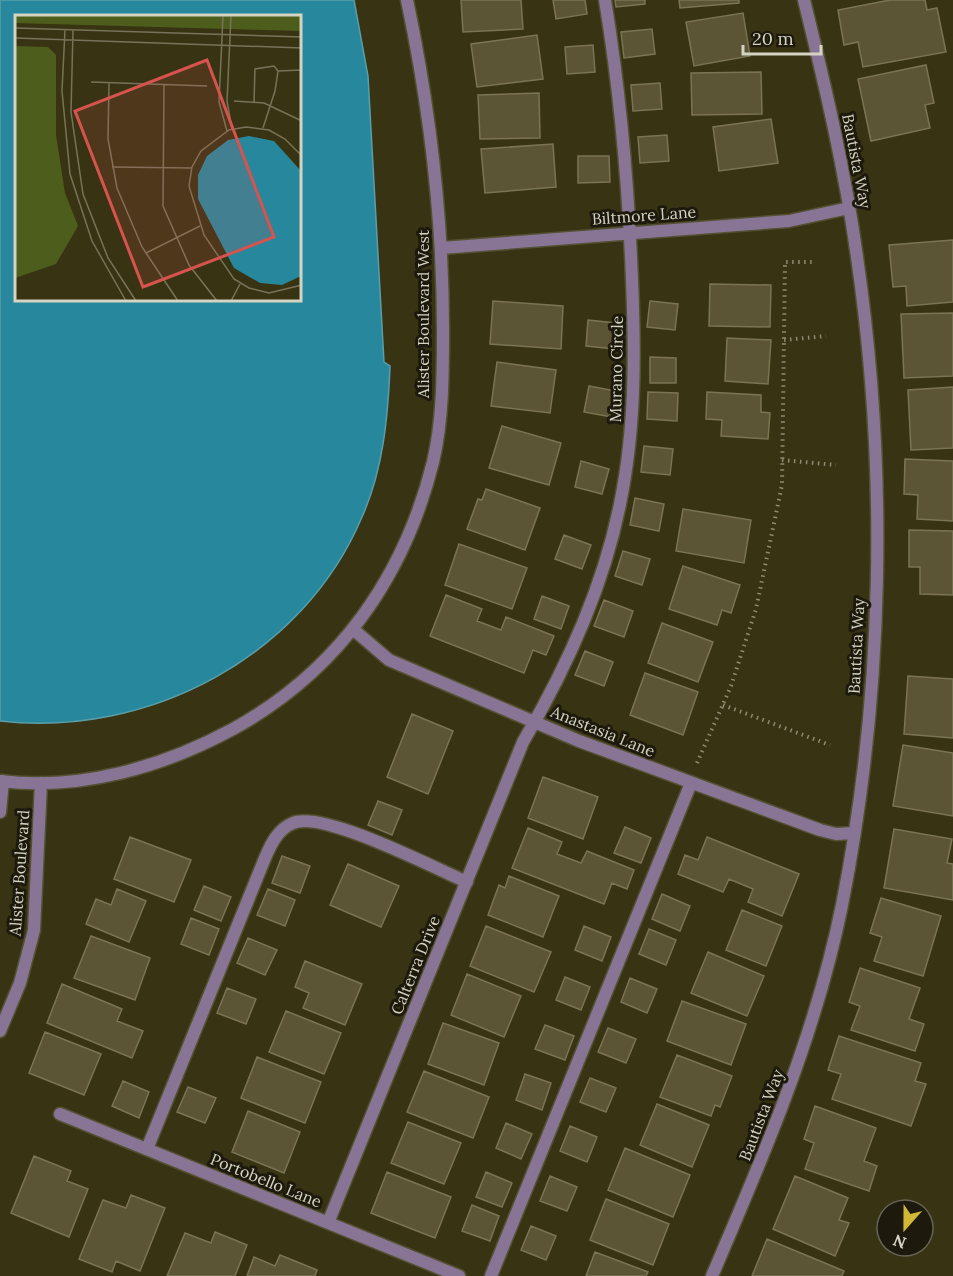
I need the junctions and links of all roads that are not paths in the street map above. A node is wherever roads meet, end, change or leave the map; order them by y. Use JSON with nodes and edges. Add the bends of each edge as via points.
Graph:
{"nodes":[{"id":1,"x":407,"y":0,"type":"edge"},
{"id":2,"x":605,"y":0,"type":"edge"},
{"id":3,"x":804,"y":0,"type":"edge"},
{"id":4,"x":849,"y":208,"type":"junction"},
{"id":5,"x":630,"y":233,"type":"junction"},
{"id":6,"x":441,"y":248,"type":"junction"},
{"id":7,"x":354,"y":630,"type":"junction"},
{"id":8,"x":536,"y":722,"type":"junction"},
{"id":9,"x":2,"y":781,"type":"edge"},
{"id":10,"x":41,"y":783,"type":"junction"},
{"id":11,"x":691,"y":783,"type":"junction"},
{"id":12,"x":0,"y":812,"type":"edge"},
{"id":13,"x":853,"y":833,"type":"junction"},
{"id":14,"x":466,"y":882,"type":"junction"},
{"id":15,"x":0,"y":1031,"type":"edge"},
{"id":16,"x":60,"y":1114,"type":"dead end"},
{"id":17,"x":147,"y":1149,"type":"junction"},
{"id":18,"x":328,"y":1223,"type":"junction"},
{"id":19,"x":459,"y":1276,"type":"edge"},
{"id":20,"x":491,"y":1276,"type":"edge"},
{"id":21,"x":712,"y":1276,"type":"edge"}],
"edges":[{"from":1,"to":6,"type":"street","name":"Alister Boulevard West","via":[[422,69]]},
{"from":2,"to":5,"type":"street","name":"Murano Circle","via":[[626,160]]},
{"from":3,"to":4,"type":"street","name":"Bautista Way","via":[[827,92]]},
{"from":4,"to":5,"type":"street","name":"Biltmore Lane","via":[[789,221]]},
{"from":4,"to":13,"type":"street","name":"Bautista Way","via":[[868,351],[877,517],[872,689]]},
{"from":5,"to":6,"type":"street","name":"Biltmore Lane"},
{"from":5,"to":8,"type":"street","name":"Murano Circle","via":[[633,416],[620,507],[581,629]]},
{"from":6,"to":7,"type":"street","name":"Alister Boulevard West","via":[[443,355],[433,461],[413,525],[380,592]]},
{"from":7,"to":8,"type":"street","name":"Anastasia Lane","via":[[389,660]]},
{"from":7,"to":10,"type":"street","name":"Alister Boulevard West","via":[[280,699],[187,754],[106,776]]},
{"from":8,"to":11,"type":"street","name":"Anastasia Lane"},
{"from":8,"to":14,"type":"street","name":"Calterra Drive","via":[[523,742]]},
{"from":9,"to":10,"type":"street","name":"Alister Boulevard West"},
{"from":9,"to":12,"type":"street","name":"Alister Boulevard"},
{"from":10,"to":15,"type":"street","name":"Alister Boulevard","via":[[34,930],[21,983]]},
{"from":11,"to":13,"type":"street","name":"Anastasia Lane","via":[[820,830]]},
{"from":11,"to":20,"type":"street"},
{"from":13,"to":21,"type":"street","name":"Bautista Way","via":[[842,906],[795,1074]]},
{"from":14,"to":17,"type":"street","via":[[324,823],[294,823],[282,830],[265,858]]},
{"from":14,"to":18,"type":"street","name":"Calterra Drive"},
{"from":16,"to":17,"type":"street","name":"Portobello Lane"},
{"from":17,"to":18,"type":"street","name":"Portobello Lane"},
{"from":18,"to":19,"type":"street","name":"Portobello Lane"}]}
